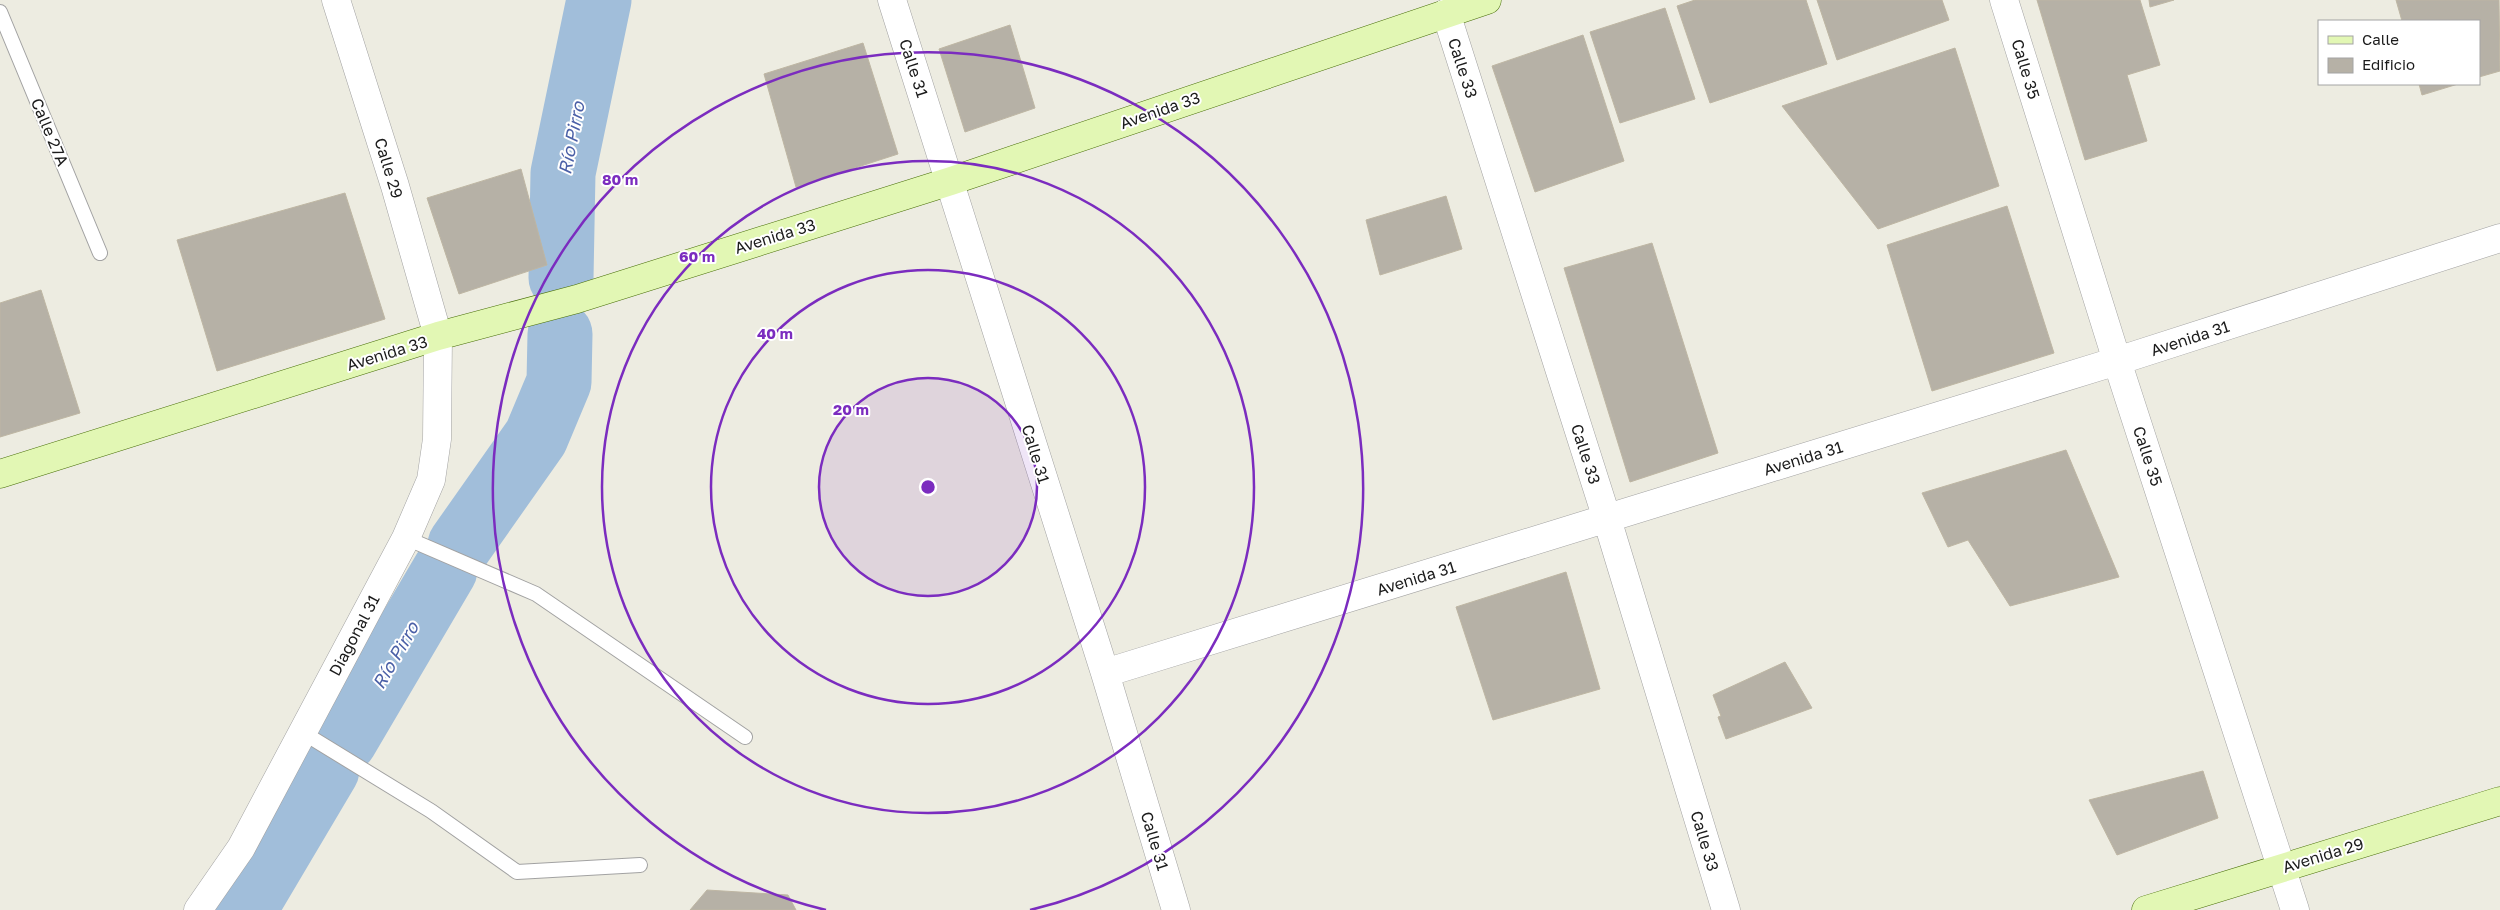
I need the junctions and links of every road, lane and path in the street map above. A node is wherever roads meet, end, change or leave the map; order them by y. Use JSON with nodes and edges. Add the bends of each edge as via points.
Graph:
{"nodes":[{"id":1,"x":336,"y":0,"type":"edge"},
{"id":2,"x":892,"y":0,"type":"edge"},
{"id":3,"x":1487,"y":0,"type":"edge"},
{"id":4,"x":2004,"y":0,"type":"edge"},
{"id":5,"x":1444,"y":7,"type":"edge"},
{"id":6,"x":0,"y":12,"type":"edge"},
{"id":7,"x":951,"y":181,"type":"junction"},
{"id":8,"x":2500,"y":238,"type":"edge"},
{"id":9,"x":100,"y":253,"type":"dead end"},
{"id":10,"x":438,"y":336,"type":"junction"},
{"id":11,"x":2117,"y":362,"type":"junction"},
{"id":12,"x":0,"y":474,"type":"edge"},
{"id":13,"x":1607,"y":519,"type":"junction"},
{"id":14,"x":406,"y":538,"type":"junction"},
{"id":15,"x":1104,"y":673,"type":"junction"},
{"id":16,"x":302,"y":732,"type":"junction"},
{"id":17,"x":745,"y":737,"type":"dead end"},
{"id":18,"x":2500,"y":801,"type":"edge"},
{"id":19,"x":640,"y":865,"type":"dead end"},
{"id":20,"x":2282,"y":867,"type":"junction"},
{"id":21,"x":198,"y":910,"type":"edge"},
{"id":22,"x":1176,"y":910,"type":"edge"},
{"id":23,"x":1726,"y":910,"type":"edge"},
{"id":24,"x":2146,"y":910,"type":"edge"},
{"id":25,"x":2295,"y":910,"type":"edge"}],
"edges":[{"from":1,"to":10,"type":"street","name":"Calle 29"},
{"from":2,"to":7,"type":"street","name":"Calle 31"},
{"from":3,"to":5,"type":"main road","name":"Avenida 33"},
{"from":4,"to":11,"type":"street","name":"Calle 35"},
{"from":5,"to":7,"type":"main road","name":"Avenida 33"},
{"from":5,"to":13,"type":"street","name":"Calle 33"},
{"from":6,"to":9,"type":"lane","name":"Calle 27A"},
{"from":7,"to":10,"type":"main road","name":"Avenida 33","via":[[577,299]]},
{"from":7,"to":15,"type":"street","name":"Calle 31"},
{"from":8,"to":11,"type":"street","name":"Avenida 31"},
{"from":10,"to":12,"type":"main road","name":"Avenida 33"},
{"from":10,"to":14,"type":"street","name":"Diagonal 31","via":[[437,439],[432,472]]},
{"from":11,"to":13,"type":"street","name":"Avenida 31"},
{"from":11,"to":20,"type":"street","name":"Calle 35"},
{"from":13,"to":15,"type":"street","name":"Avenida 31"},
{"from":13,"to":23,"type":"street","name":"Calle 33"},
{"from":14,"to":16,"type":"street","name":"Diagonal 31"},
{"from":14,"to":17,"type":"lane","via":[[536,594]]},
{"from":15,"to":22,"type":"street","name":"Calle 31"},
{"from":16,"to":19,"type":"lane","via":[[431,811],[517,872]]},
{"from":16,"to":21,"type":"street","name":"Diagonal 31","via":[[242,848]]},
{"from":18,"to":20,"type":"main road","name":"Avenida 29"},
{"from":20,"to":24,"type":"main road","name":"Avenida 29"},
{"from":20,"to":25,"type":"street","name":"Calle 35"}]}
